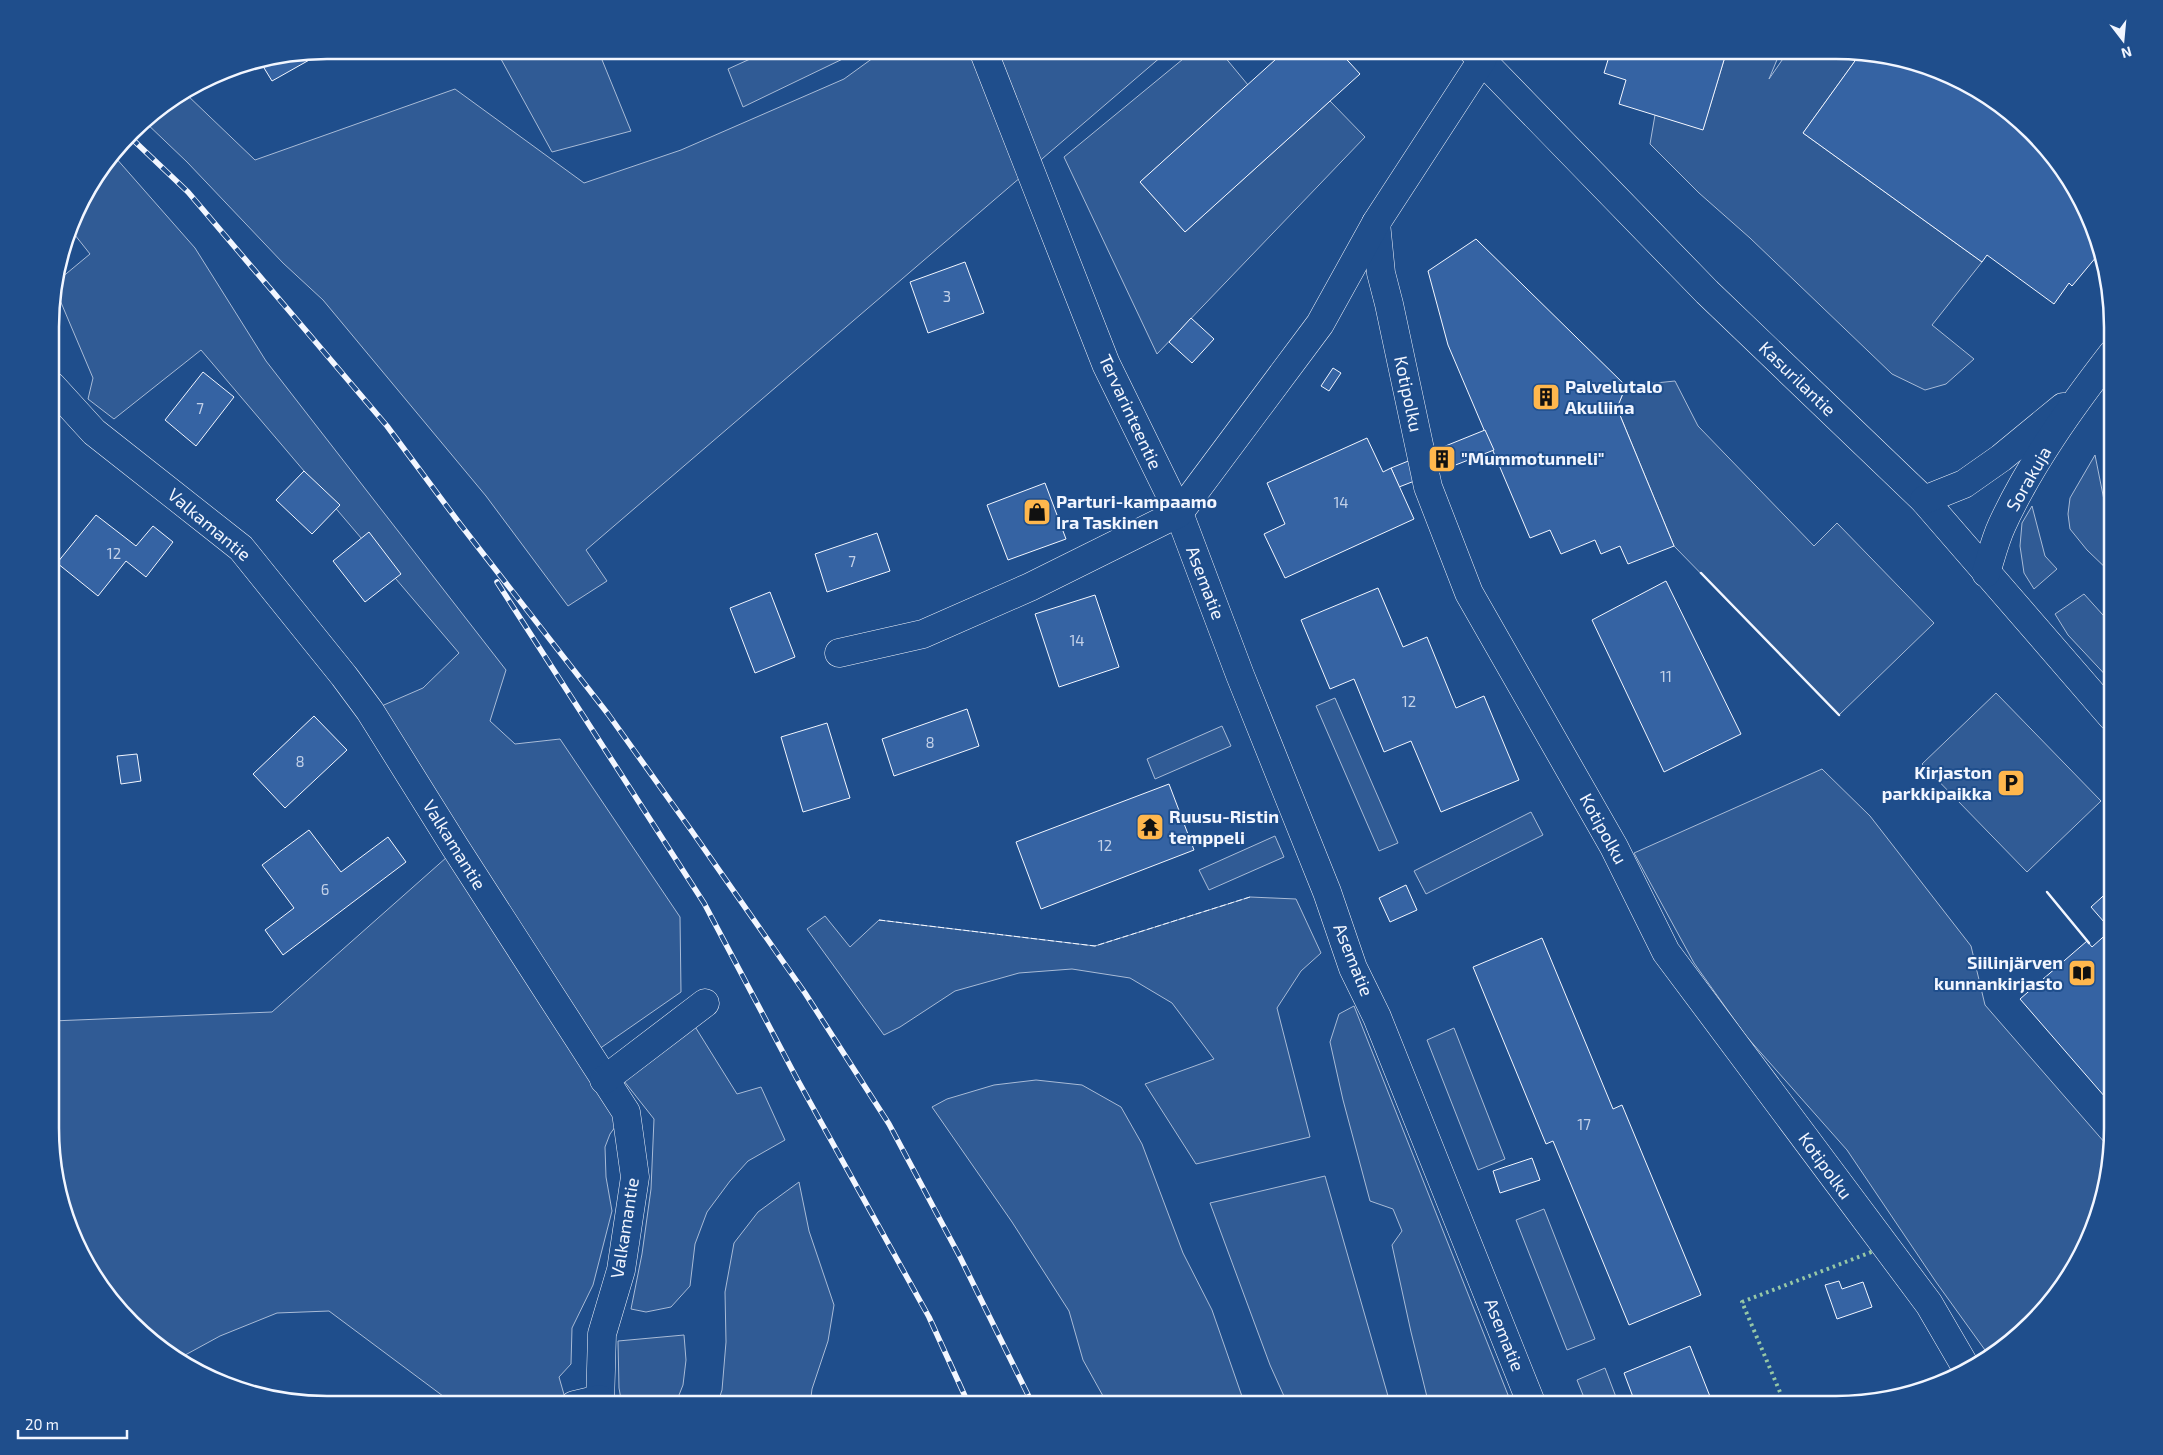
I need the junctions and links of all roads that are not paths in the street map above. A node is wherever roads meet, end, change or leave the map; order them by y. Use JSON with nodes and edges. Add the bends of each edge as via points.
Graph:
{"nodes":[{"id":1,"x":986,"y":59,"type":"edge"},
{"id":2,"x":1476,"y":59,"type":"edge"},
{"id":3,"x":1486,"y":59,"type":"edge"},
{"id":4,"x":1376,"y":223,"type":"junction"},
{"id":5,"x":2104,"y":364,"type":"edge"},
{"id":6,"x":2084,"y":390,"type":"junction"},
{"id":7,"x":59,"y":394,"type":"edge"},
{"id":8,"x":59,"y":414,"type":"edge"},
{"id":9,"x":94,"y":432,"type":"junction"},
{"id":10,"x":1924,"y":500,"type":"junction"},
{"id":11,"x":1179,"y":513,"type":"junction"},
{"id":12,"x":1986,"y":573,"type":"junction"},
{"id":13,"x":839,"y":653,"type":"dead end"},
{"id":14,"x":2104,"y":708,"type":"edge"},
{"id":15,"x":705,"y":1003,"type":"dead end"},
{"id":16,"x":604,"y":1080,"type":"junction"},
{"id":17,"x":1964,"y":1364,"type":"edge"},
{"id":18,"x":592,"y":1396,"type":"edge"},
{"id":19,"x":1529,"y":1396,"type":"edge"}],
"edges":[{"from":1,"to":11,"type":"street","name":"Tervarinteentie","via":[[1106,364]]},
{"from":2,"to":4,"type":"street"},
{"from":3,"to":10,"type":"street","name":"Kasurilantie","via":[[1707,292]]},
{"from":4,"to":11,"type":"street","via":[[1320,324]]},
{"from":4,"to":17,"type":"street","name":"Kotipolku","via":[[1380,273],[1428,487],[1469,593],[1614,847],[1666,952],[1929,1304]]},
{"from":5,"to":6,"type":"street","name":"Sorakuja"},
{"from":6,"to":10,"type":"street","name":"Sorakuja","via":[[1964,484]]},
{"from":6,"to":12,"type":"street","name":"Sorakuja","via":[[2025,481],[2001,527]]},
{"from":7,"to":9,"type":"street","name":"Valkamantie"},
{"from":8,"to":9,"type":"street"},
{"from":9,"to":16,"type":"street","name":"Valkamantie","via":[[241,548],[344,676],[370,710]]},
{"from":10,"to":12,"type":"street","name":"Kasurilantie"},
{"from":11,"to":13,"type":"street","via":[[1030,588],[923,634]]},
{"from":11,"to":19,"type":"street","name":"Asematie","via":[[1327,892],[1353,968],[1377,1017]]},
{"from":12,"to":14,"type":"street","name":"Kasurilantie"},
{"from":15,"to":16,"type":"street"},
{"from":16,"to":18,"type":"street","name":"Valkamantie","via":[[626,1112],[635,1178],[621,1270],[602,1334]]}]}
